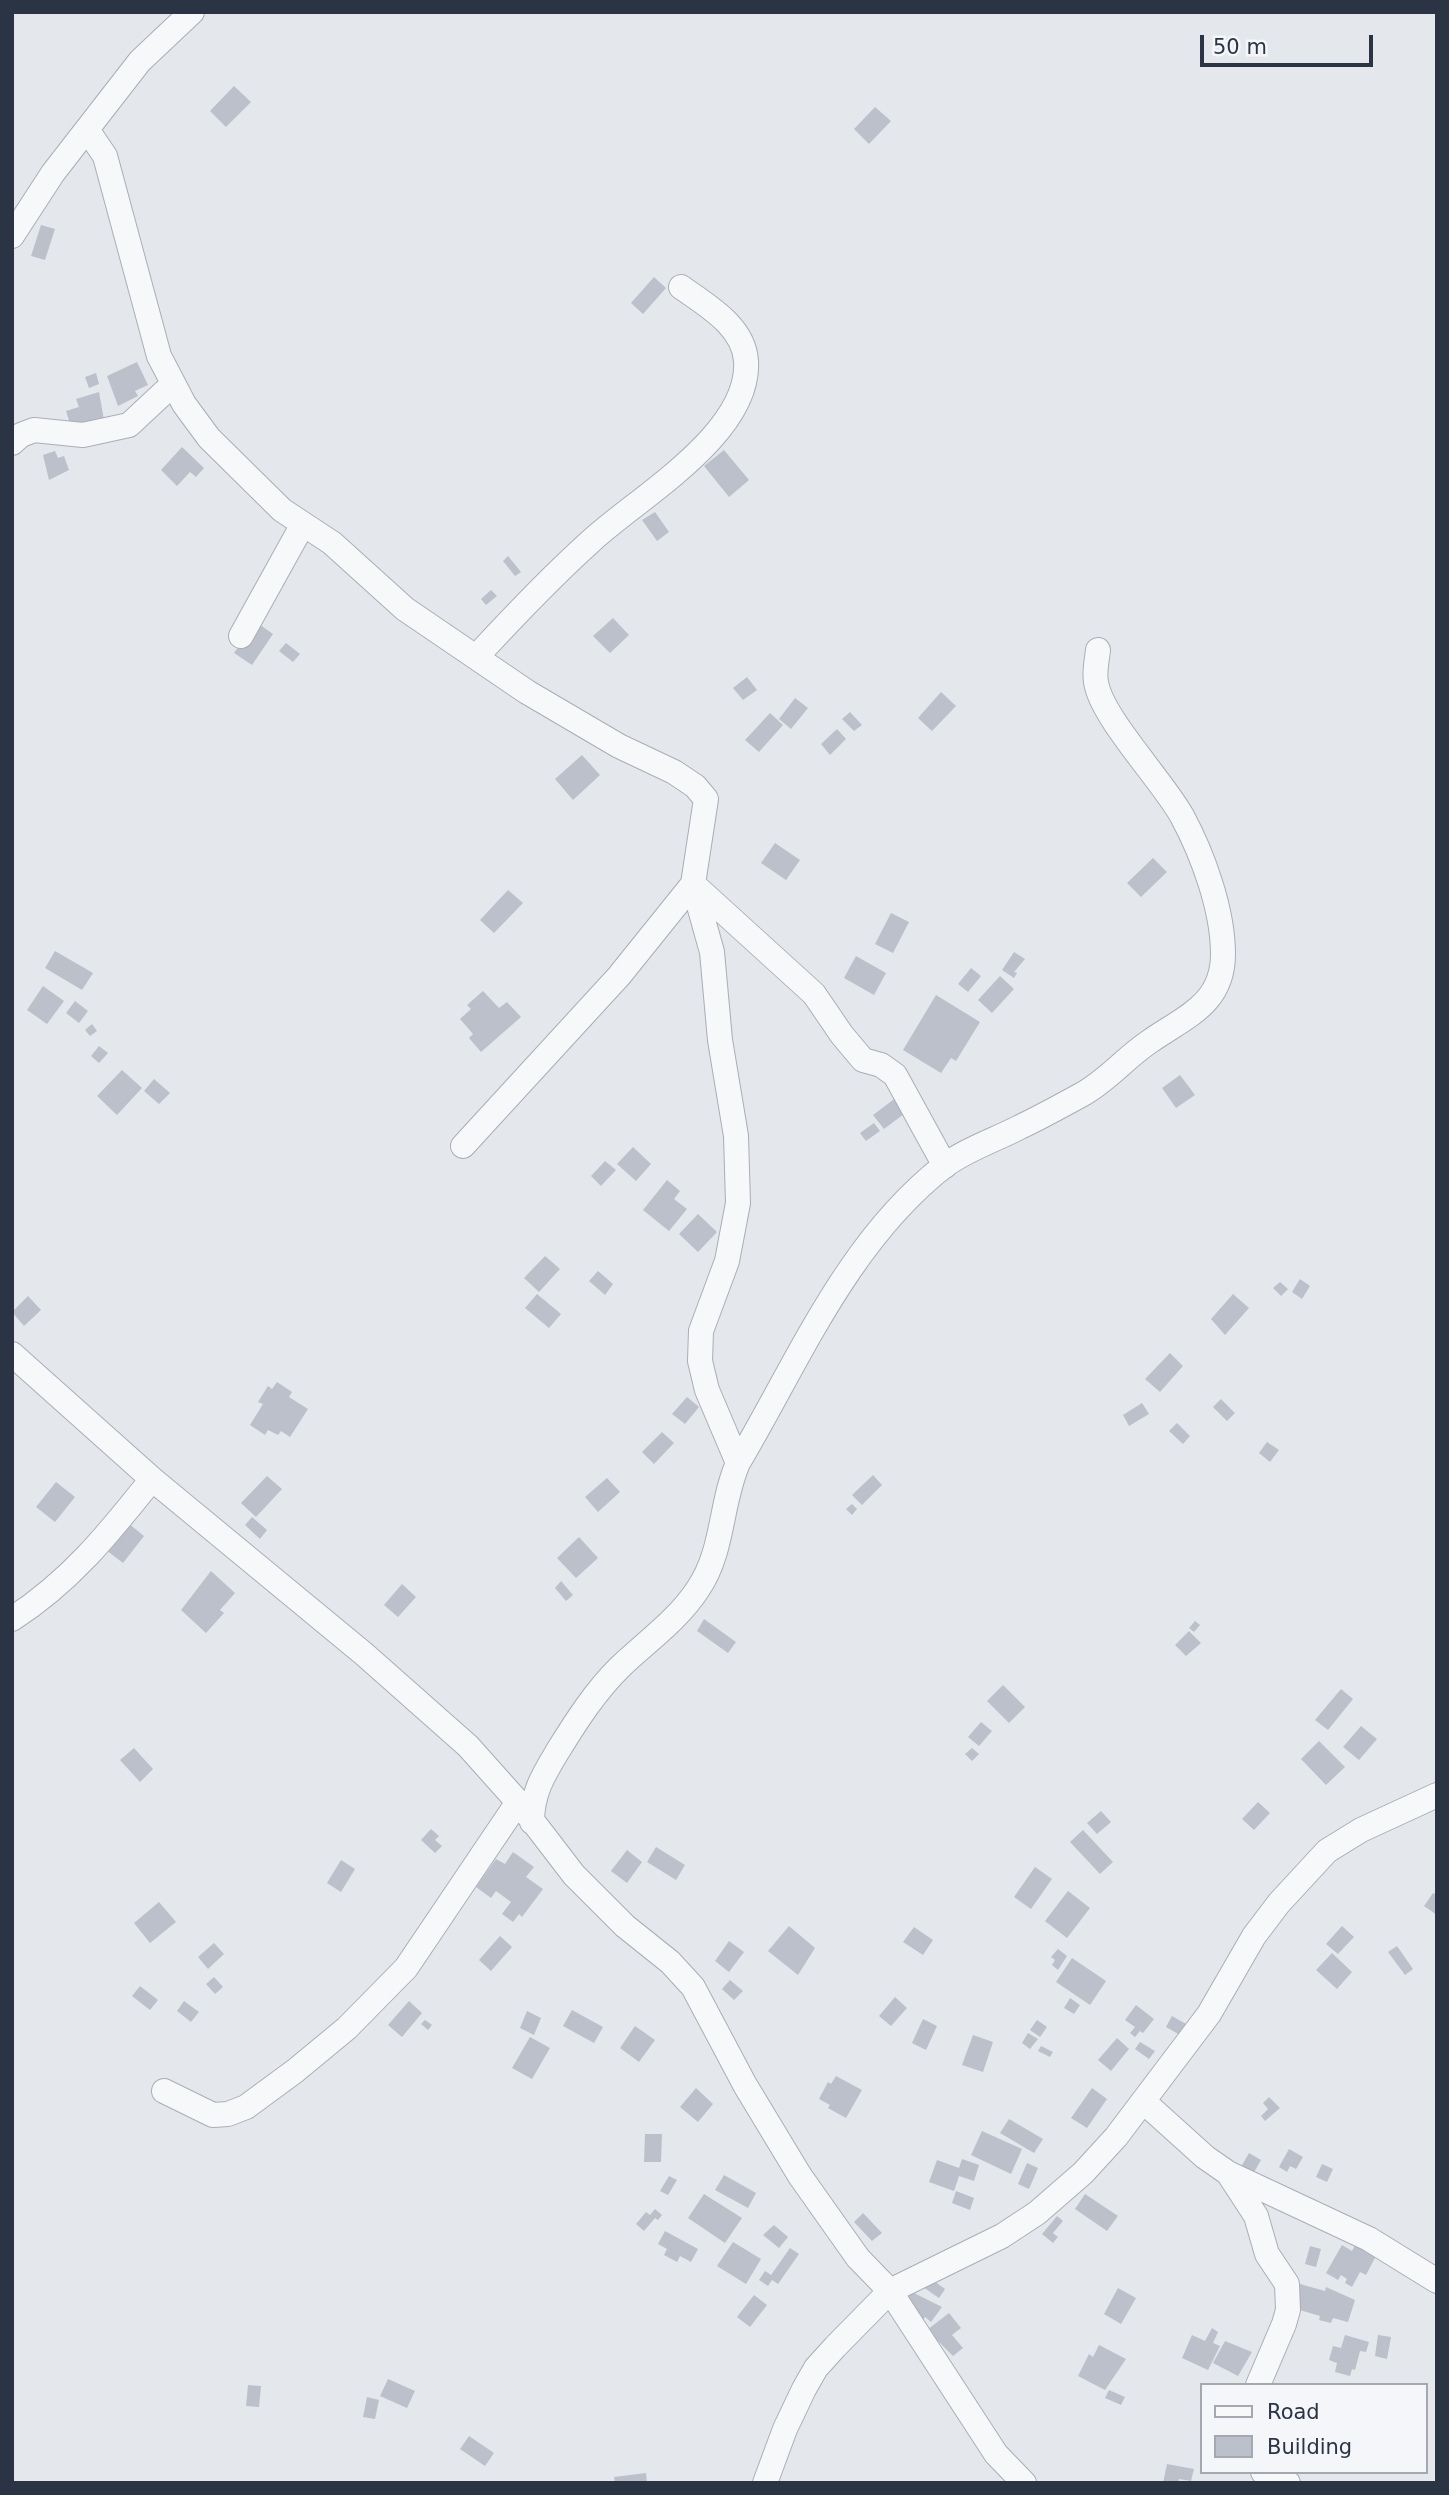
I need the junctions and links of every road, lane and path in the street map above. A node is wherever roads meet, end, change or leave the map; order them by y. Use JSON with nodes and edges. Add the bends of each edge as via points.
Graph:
{"nodes":[{"id":1,"x":192,"y":12,"type":"edge"},
{"id":2,"x":88,"y":131,"type":"junction"},
{"id":3,"x":12,"y":236,"type":"edge"},
{"id":4,"x":681,"y":287,"type":"dead end"},
{"id":5,"x":173,"y":384,"type":"junction"},
{"id":6,"x":12,"y":443,"type":"edge"},
{"id":7,"x":303,"y":524,"type":"junction"},
{"id":8,"x":241,"y":636,"type":"dead end"},
{"id":9,"x":1098,"y":650,"type":"dead end"},
{"id":10,"x":477,"y":656,"type":"junction"},
{"id":11,"x":693,"y":884,"type":"junction"},
{"id":12,"x":463,"y":1146,"type":"dead end"},
{"id":13,"x":945,"y":1166,"type":"junction"},
{"id":14,"x":12,"y":1354,"type":"edge"},
{"id":15,"x":738,"y":1463,"type":"junction"},
{"id":16,"x":152,"y":1479,"type":"junction"},
{"id":17,"x":12,"y":1619,"type":"edge"},
{"id":18,"x":1437,"y":1795,"type":"edge"},
{"id":19,"x":518,"y":1802,"type":"junction"},
{"id":20,"x":532,"y":1822,"type":"junction"},
{"id":21,"x":164,"y":2091,"type":"dead end"},
{"id":22,"x":1144,"y":2102,"type":"junction"},
{"id":23,"x":1228,"y":2173,"type":"junction"},
{"id":24,"x":1437,"y":2281,"type":"edge"},
{"id":25,"x":890,"y":2291,"type":"junction"},
{"id":26,"x":1259,"y":2383,"type":"edge"},
{"id":27,"x":1268,"y":2474,"type":"edge"},
{"id":28,"x":765,"y":2483,"type":"edge"},
{"id":29,"x":1024,"y":2483,"type":"edge"},
{"id":30,"x":1288,"y":2483,"type":"edge"}],
"edges":[{"from":1,"to":2,"type":"street","via":[[140,61]]},
{"from":2,"to":3,"type":"street","via":[[53,173]]},
{"from":2,"to":5,"type":"street","via":[[105,156],[151,330]]},
{"from":4,"to":10,"type":"street","via":[[739,338],[746,358],[736,402],[687,463],[545,583]]},
{"from":5,"to":6,"type":"street","via":[[130,425],[83,435],[34,430]]},
{"from":5,"to":7,"type":"street","via":[[209,438],[282,510]]},
{"from":7,"to":8,"type":"street"},
{"from":7,"to":10,"type":"street","via":[[332,543],[405,609]]},
{"from":9,"to":13,"type":"street","via":[[1098,692],[1183,817],[1198,852],[1218,919],[1223,954],[1220,980],[1208,1003],[1142,1046],[1085,1093]]},
{"from":10,"to":11,"type":"street","via":[[536,698],[695,786],[706,800]]},
{"from":11,"to":12,"type":"street","via":[[619,976]]},
{"from":11,"to":13,"type":"street","via":[[814,994],[863,1060],[895,1075]]},
{"from":11,"to":15,"type":"street","via":[[712,952],[738,1167],[734,1233],[701,1331],[700,1361],[707,1390]]},
{"from":13,"to":15,"type":"street","via":[[894,1215],[832,1296]]},
{"from":14,"to":16,"type":"street"},
{"from":15,"to":20,"type":"street","via":[[729,1484],[718,1546],[698,1590],[586,1706],[538,1782]]},
{"from":16,"to":17,"type":"street","via":[[74,1572]]},
{"from":16,"to":19,"type":"street","via":[[423,1705]]},
{"from":18,"to":22,"type":"street","via":[[1361,1830],[1327,1852],[1254,1936],[1209,2014]]},
{"from":19,"to":20,"type":"street"},
{"from":19,"to":21,"type":"street","via":[[406,1968],[347,2028],[295,2071],[246,2107],[228,2114],[213,2115]]},
{"from":20,"to":25,"type":"street","via":[[574,1875],[693,1987],[772,2133],[858,2258]]},
{"from":22,"to":23,"type":"street"},
{"from":22,"to":25,"type":"street","via":[[1083,2174],[1037,2213],[1002,2236]]},
{"from":23,"to":24,"type":"street","via":[[1357,2233]]},
{"from":23,"to":26,"type":"street","via":[[1256,2216],[1267,2254],[1287,2284],[1288,2310]]},
{"from":25,"to":28,"type":"street","via":[[816,2368],[785,2429]]},
{"from":25,"to":29,"type":"street","via":[[996,2454]]},
{"from":27,"to":30,"type":"street"}]}
